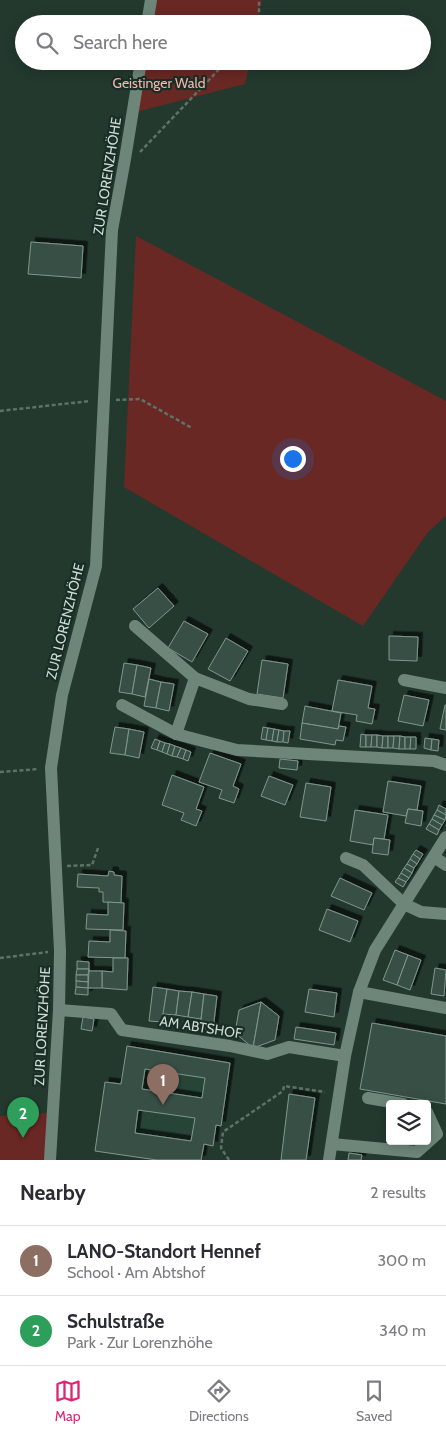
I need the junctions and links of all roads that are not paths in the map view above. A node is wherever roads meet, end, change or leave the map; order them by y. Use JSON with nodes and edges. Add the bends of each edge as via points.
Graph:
{"nodes":[{"id":1,"x":151,"y":0,"type":"edge"},
{"id":2,"x":148,"y":15,"type":"edge"},
{"id":3,"x":140,"y":70,"type":"edge"},
{"id":4,"x":135,"y":626,"type":"dead end"},
{"id":5,"x":195,"y":678,"type":"junction"},
{"id":6,"x":404,"y":680,"type":"dead end"},
{"id":7,"x":446,"y":688,"type":"edge"},
{"id":8,"x":282,"y":704,"type":"dead end"},
{"id":9,"x":122,"y":705,"type":"dead end"},
{"id":10,"x":176,"y":734,"type":"junction"},
{"id":11,"x":446,"y":765,"type":"edge"},
{"id":12,"x":446,"y":837,"type":"edge"},
{"id":13,"x":434,"y":857,"type":"junction"},
{"id":14,"x":346,"y":858,"type":"dead end"},
{"id":15,"x":446,"y":865,"type":"edge"},
{"id":16,"x":404,"y":904,"type":"junction"},
{"id":17,"x":446,"y":914,"type":"edge"},
{"id":18,"x":359,"y":992,"type":"junction"},
{"id":19,"x":446,"y":1008,"type":"edge"},
{"id":20,"x":59,"y":1010,"type":"junction"},
{"id":21,"x":345,"y":1056,"type":"junction"},
{"id":22,"x":368,"y":1098,"type":"dead end"},
{"id":23,"x":386,"y":1101,"type":"edge"},
{"id":24,"x":431,"y":1121,"type":"edge"},
{"id":25,"x":431,"y":1139,"type":"edge"},
{"id":26,"x":332,"y":1144,"type":"junction"},
{"id":27,"x":425,"y":1145,"type":"edge"},
{"id":28,"x":371,"y":1154,"type":"edge"},
{"id":29,"x":50,"y":1160,"type":"edge"},
{"id":30,"x":329,"y":1160,"type":"edge"}],
"edges":[{"from":1,"to":2,"type":"street"},
{"from":3,"to":20,"type":"street","name":"ZUR LORENZHÖHE","via":[[112,230],[96,566],[62,695],[51,768],[60,951]]},
{"from":4,"to":5,"type":"street"},
{"from":5,"to":8,"type":"street","via":[[249,699]]},
{"from":5,"to":10,"type":"street"},
{"from":6,"to":7,"type":"street"},
{"from":9,"to":10,"type":"street"},
{"from":10,"to":11,"type":"street","via":[[237,750]]},
{"from":12,"to":13,"type":"street"},
{"from":13,"to":15,"type":"street"},
{"from":13,"to":16,"type":"street"},
{"from":14,"to":16,"type":"street","via":[[363,865]]},
{"from":16,"to":17,"type":"street","via":[[421,912]]},
{"from":16,"to":18,"type":"street","via":[[375,950]]},
{"from":18,"to":19,"type":"street"},
{"from":18,"to":21,"type":"street"},
{"from":20,"to":21,"type":"street","name":"AM ABTSHOF","via":[[111,1014],[122,1030],[267,1054],[289,1047]]},
{"from":20,"to":29,"type":"street","name":"ZUR LORENZHÖHE"},
{"from":21,"to":26,"type":"street"},
{"from":22,"to":23,"type":"street"},
{"from":24,"to":25,"type":"street","via":[[437,1134]]},
{"from":26,"to":28,"type":"street"},
{"from":26,"to":30,"type":"street"},
{"from":27,"to":28,"type":"street","via":[[417,1152]]}]}
